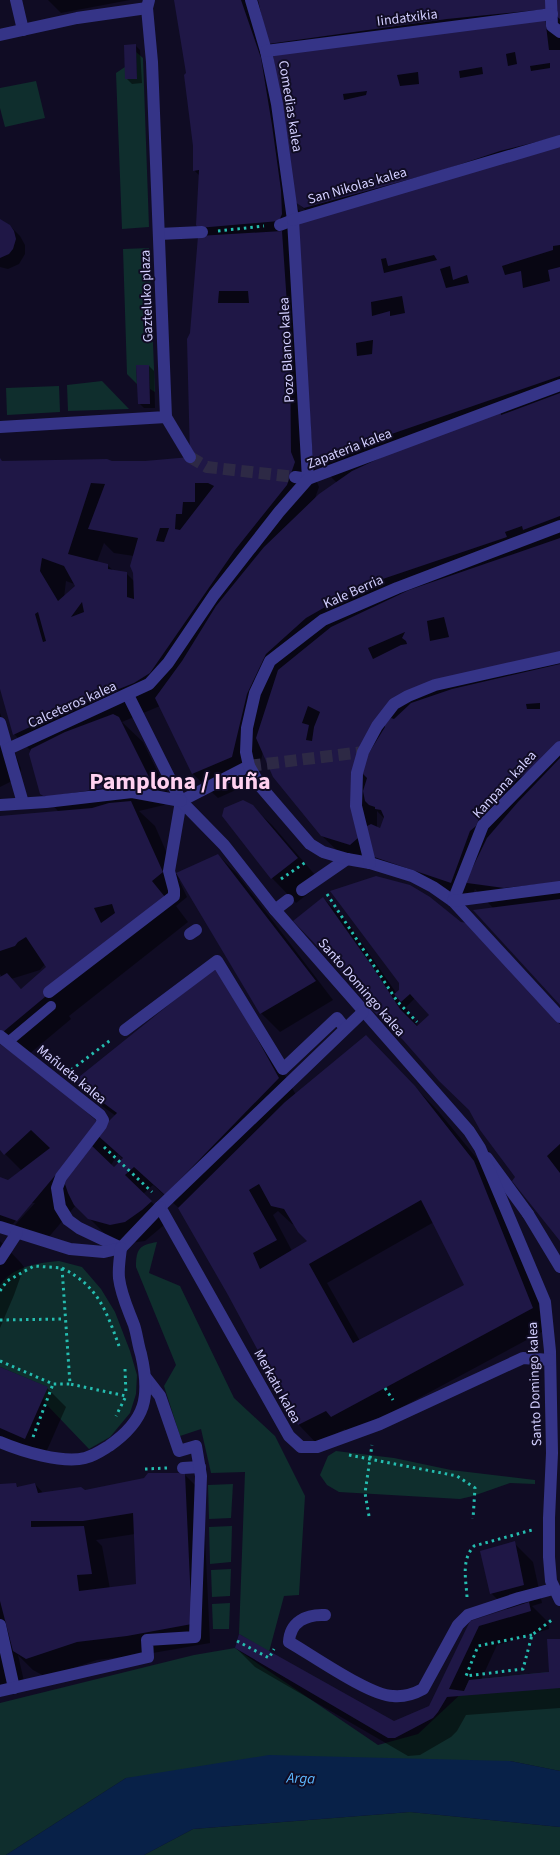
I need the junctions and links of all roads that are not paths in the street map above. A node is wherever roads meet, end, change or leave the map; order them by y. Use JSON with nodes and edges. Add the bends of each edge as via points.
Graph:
{"nodes":[{"id":1,"x":16,"y":0,"type":"edge"},
{"id":2,"x":251,"y":0,"type":"edge"},
{"id":3,"x":551,"y":0,"type":"edge"},
{"id":4,"x":148,"y":4,"type":"edge"},
{"id":5,"x":552,"y":14,"type":"junction"},
{"id":6,"x":23,"y":30,"type":"junction"},
{"id":7,"x":560,"y":32,"type":"edge"},
{"id":8,"x":0,"y":35,"type":"edge"},
{"id":9,"x":266,"y":51,"type":"junction"},
{"id":10,"x":560,"y":141,"type":"edge"},
{"id":11,"x":293,"y":220,"type":"junction"},
{"id":12,"x":280,"y":225,"type":"road end"},
{"id":13,"x":202,"y":232,"type":"road end"},
{"id":14,"x":159,"y":234,"type":"junction"},
{"id":15,"x":560,"y":385,"type":"edge"},
{"id":16,"x":166,"y":417,"type":"junction"},
{"id":17,"x":0,"y":427,"type":"edge"},
{"id":18,"x":190,"y":457,"type":"tunnel mouth"},
{"id":19,"x":295,"y":477,"type":"tunnel mouth"},
{"id":20,"x":308,"y":479,"type":"junction"},
{"id":21,"x":560,"y":526,"type":"edge"},
{"id":22,"x":560,"y":657,"type":"edge"},
{"id":23,"x":149,"y":684,"type":"joint"},
{"id":24,"x":128,"y":695,"type":"junction"},
{"id":25,"x":0,"y":723,"type":"edge"},
{"id":26,"x":560,"y":746,"type":"edge"},
{"id":27,"x":8,"y":749,"type":"junction"},
{"id":28,"x":250,"y":766,"type":"junction"},
{"id":29,"x":180,"y":801,"type":"junction"},
{"id":30,"x":23,"y":803,"type":"junction"},
{"id":31,"x":0,"y":805,"type":"edge"},
{"id":32,"x":347,"y":859,"type":"junction"},
{"id":33,"x":370,"y":863,"type":"junction"},
{"id":34,"x":560,"y":887,"type":"edge"},
{"id":35,"x":302,"y":890,"type":"dead end"},
{"id":36,"x":288,"y":900,"type":"dead end"},
{"id":37,"x":453,"y":901,"type":"junction"},
{"id":38,"x":275,"y":910,"type":"junction"},
{"id":39,"x":49,"y":992,"type":"dead end"},
{"id":40,"x":51,"y":1006,"type":"dead end"},
{"id":41,"x":363,"y":1012,"type":"junction"},
{"id":42,"x":560,"y":1017,"type":"edge"},
{"id":43,"x":346,"y":1028,"type":"junction"},
{"id":44,"x":125,"y":1030,"type":"road end"},
{"id":45,"x":4,"y":1039,"type":"edge"},
{"id":46,"x":480,"y":1148,"type":"junction"},
{"id":47,"x":160,"y":1207,"type":"junction"},
{"id":48,"x":0,"y":1227,"type":"edge"},
{"id":49,"x":17,"y":1233,"type":"junction"},
{"id":50,"x":121,"y":1248,"type":"junction"},
{"id":51,"x":0,"y":1259,"type":"edge"},
{"id":52,"x":560,"y":1267,"type":"edge"},
{"id":53,"x":550,"y":1360,"type":"junction"},
{"id":54,"x":146,"y":1378,"type":"junction"},
{"id":55,"x":0,"y":1442,"type":"edge"},
{"id":56,"x":200,"y":1467,"type":"junction"},
{"id":57,"x":183,"y":1468,"type":"dead end"},
{"id":58,"x":557,"y":1594,"type":"edge"},
{"id":59,"x":325,"y":1615,"type":"dead end"},
{"id":60,"x":0,"y":1624,"type":"edge"},
{"id":61,"x":14,"y":1688,"type":"junction"},
{"id":62,"x":0,"y":1691,"type":"edge"}],
"edges":[{"from":1,"to":6,"type":"street"},
{"from":2,"to":9,"type":"street","name":"Comedias kalea"},
{"from":3,"to":5,"type":"street"},
{"from":4,"to":6,"type":"street","name":"Gazteluko plaza"},
{"from":4,"to":14,"type":"street","name":"Gazteluko plaza"},
{"from":5,"to":7,"type":"street","via":[[552,26]]},
{"from":5,"to":9,"type":"street","name":"Iindatxikia"},
{"from":6,"to":8,"type":"street","name":"Gazteluko plaza"},
{"from":9,"to":11,"type":"street","name":"Comedias kalea","via":[[277,104]]},
{"from":10,"to":11,"type":"street","name":"San Nikolas kalea"},
{"from":11,"to":12,"type":"street","name":"San Nikolas kalea"},
{"from":11,"to":20,"type":"street","name":"Pozo Blanco kalea"},
{"from":13,"to":14,"type":"street"},
{"from":14,"to":16,"type":"street","name":"Gazteluko plaza"},
{"from":15,"to":20,"type":"street","name":"Zapateria kalea"},
{"from":16,"to":17,"type":"street"},
{"from":16,"to":18,"type":"street"},
{"from":19,"to":20,"type":"street"},
{"from":20,"to":23,"type":"street","name":"Zapateria kalea","via":[[214,595]]},
{"from":21,"to":28,"type":"street","name":"Kale Berria","via":[[323,620],[270,661],[255,693],[247,728],[246,752]]},
{"from":22,"to":33,"type":"street","via":[[435,685],[394,704],[363,752],[357,773],[356,806]]},
{"from":23,"to":24,"type":"street","name":"Calceteros kalea"},
{"from":24,"to":27,"type":"street","name":"Calceteros kalea"},
{"from":24,"to":29,"type":"street","name":"Santo Domingo kalea"},
{"from":25,"to":27,"type":"street"},
{"from":26,"to":37,"type":"street","name":"Kanpana kalea","via":[[483,825]]},
{"from":27,"to":30,"type":"street"},
{"from":28,"to":29,"type":"street"},
{"from":28,"to":32,"type":"street","via":[[261,787],[310,844],[323,852]]},
{"from":29,"to":30,"type":"street","via":[[132,792]]},
{"from":29,"to":38,"type":"street","name":"Santo Domingo kalea","via":[[224,845]]},
{"from":29,"to":39,"type":"street","via":[[170,871],[174,896]]},
{"from":30,"to":31,"type":"street"},
{"from":32,"to":33,"type":"street"},
{"from":32,"to":35,"type":"street"},
{"from":33,"to":37,"type":"street","via":[[412,876]]},
{"from":34,"to":37,"type":"street"},
{"from":36,"to":38,"type":"street"},
{"from":37,"to":42,"type":"street"},
{"from":38,"to":41,"type":"street","name":"Santo Domingo kalea"},
{"from":40,"to":45,"type":"lane"},
{"from":41,"to":43,"type":"street"},
{"from":41,"to":46,"type":"street","name":"Santo Domingo kalea","via":[[469,1131]]},
{"from":43,"to":44,"type":"street","via":[[337,1018],[283,1069],[216,962]]},
{"from":43,"to":47,"type":"street"},
{"from":45,"to":50,"type":"street","name":"Mañueta kalea","via":[[103,1120],[60,1177],[57,1188],[60,1207],[68,1220]]},
{"from":46,"to":52,"type":"street","name":"Santo Domingo kalea","via":[[528,1214]]},
{"from":46,"to":53,"type":"street","name":"Santo Domingo kalea","via":[[545,1302]]},
{"from":47,"to":50,"type":"street"},
{"from":47,"to":53,"type":"street","name":"Merkatu kalea","via":[[289,1436],[301,1447],[317,1448],[380,1424],[523,1358]]},
{"from":48,"to":49,"type":"street"},
{"from":49,"to":50,"type":"street","via":[[70,1249],[104,1252]]},
{"from":49,"to":51,"type":"street"},
{"from":50,"to":54,"type":"street","via":[[118,1276]]},
{"from":53,"to":58,"type":"street","name":"Santo Domingo kalea","via":[[549,1557],[551,1581]]},
{"from":54,"to":55,"type":"street","via":[[146,1398],[139,1415],[100,1453],[63,1459]]},
{"from":54,"to":56,"type":"street","via":[[160,1396],[179,1451],[196,1446]]},
{"from":56,"to":57,"type":"street"},
{"from":56,"to":61,"type":"street","via":[[196,1637],[147,1640],[148,1657]]},
{"from":58,"to":59,"type":"street","via":[[519,1598],[468,1615],[458,1625],[423,1689],[392,1696],[374,1692],[289,1642],[295,1624],[314,1615]]},
{"from":60,"to":61,"type":"street"},
{"from":61,"to":62,"type":"street"}]}
